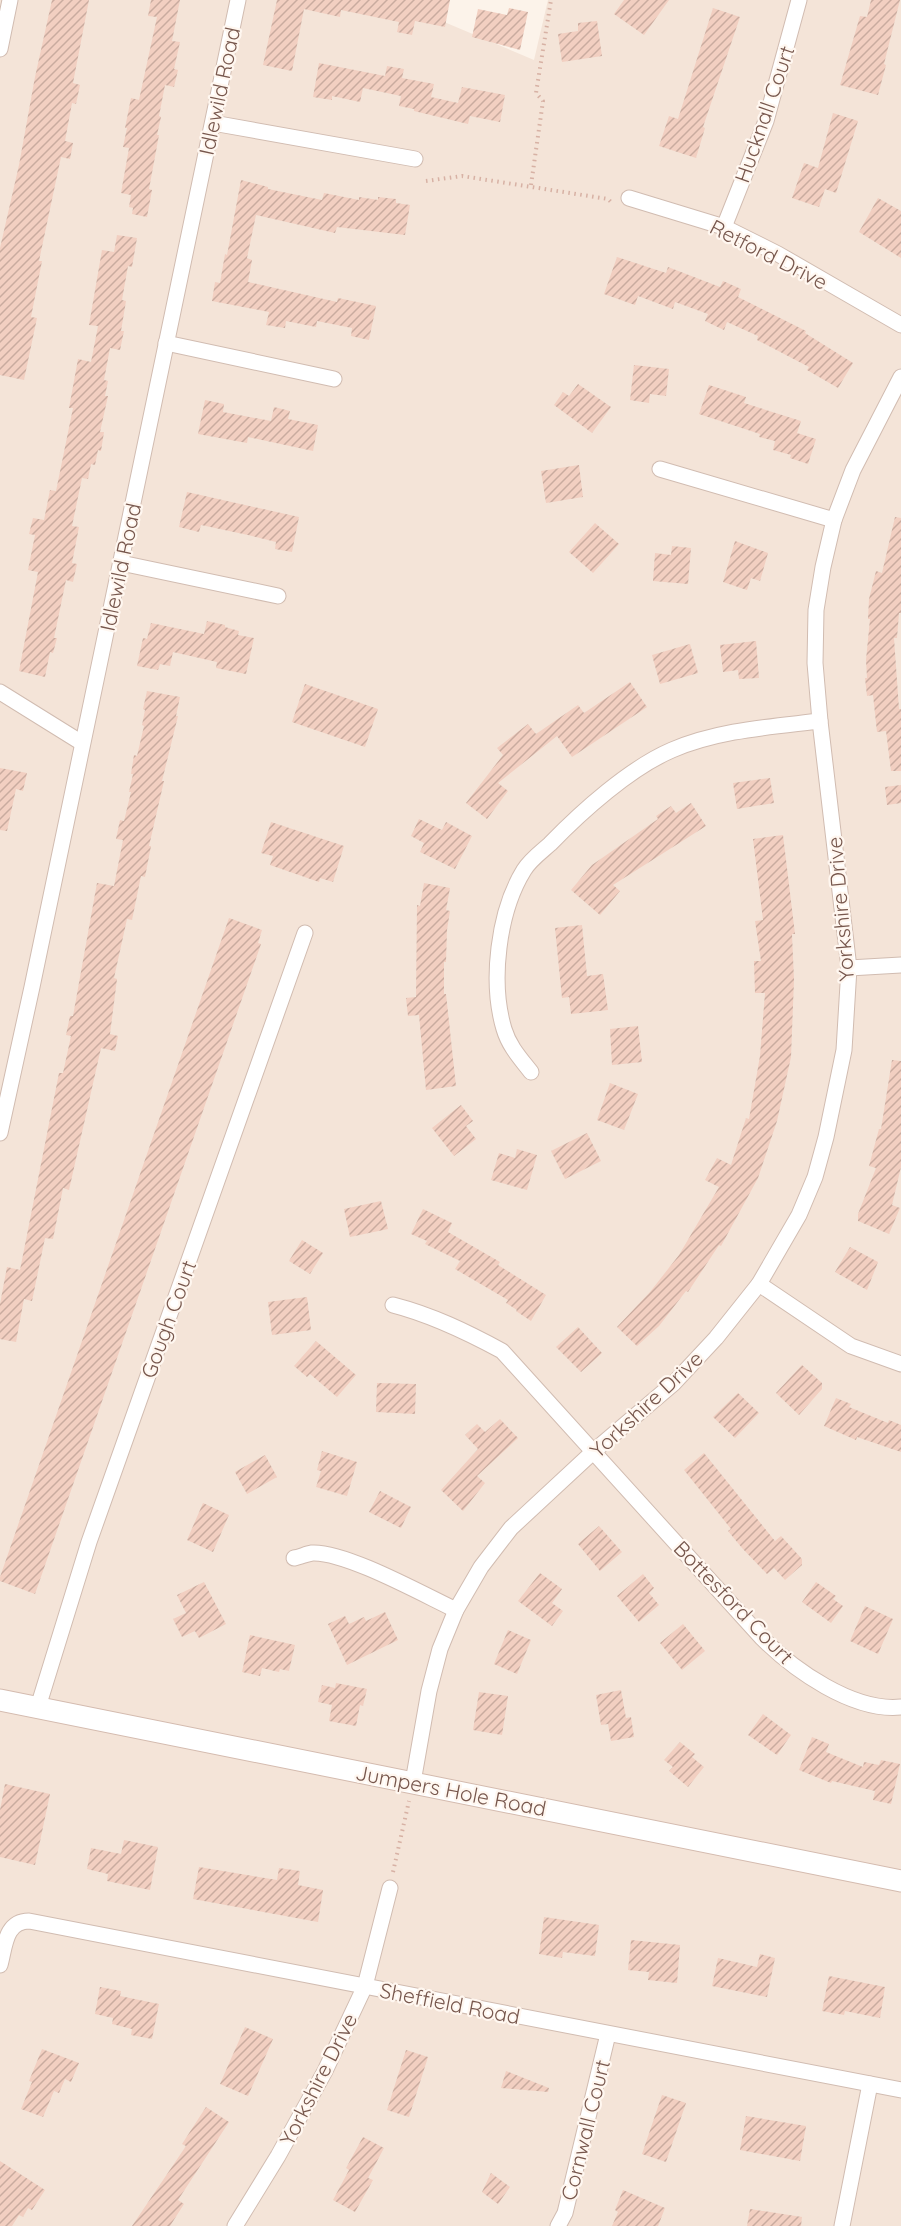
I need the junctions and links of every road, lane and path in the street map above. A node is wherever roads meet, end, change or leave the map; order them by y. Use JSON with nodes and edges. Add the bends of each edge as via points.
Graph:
{"nodes":[{"id":1,"x":10,"y":0,"type":"edge"},
{"id":2,"x":238,"y":0,"type":"edge"},
{"id":3,"x":551,"y":0,"type":"edge"},
{"id":4,"x":799,"y":0,"type":"edge"},
{"id":5,"x":0,"y":49,"type":"edge"},
{"id":6,"x":213,"y":123,"type":"junction"},
{"id":7,"x":415,"y":159,"type":"dead end"},
{"id":8,"x":426,"y":180,"type":"dead end"},
{"id":9,"x":531,"y":185,"type":"junction"},
{"id":10,"x":629,"y":198,"type":"joint"},
{"id":11,"x":724,"y":227,"type":"junction"},
{"id":12,"x":901,"y":326,"type":"edge"},
{"id":13,"x":166,"y":343,"type":"junction"},
{"id":14,"x":901,"y":377,"type":"edge"},
{"id":15,"x":334,"y":379,"type":"dead end"},
{"id":16,"x":660,"y":470,"type":"dead end"},
{"id":17,"x":834,"y":520,"type":"junction"},
{"id":18,"x":121,"y":563,"type":"junction"},
{"id":19,"x":278,"y":596,"type":"dead end"},
{"id":20,"x":0,"y":692,"type":"edge"},
{"id":21,"x":820,"y":721,"type":"junction"},
{"id":22,"x":82,"y":743,"type":"junction"},
{"id":23,"x":305,"y":933,"type":"dead end"},
{"id":24,"x":901,"y":965,"type":"edge"},
{"id":25,"x":849,"y":968,"type":"junction"},
{"id":26,"x":531,"y":1071,"type":"dead end"},
{"id":27,"x":6,"y":1079,"type":"edge"},
{"id":28,"x":0,"y":1133,"type":"edge"},
{"id":29,"x":759,"y":1284,"type":"junction"},
{"id":30,"x":393,"y":1305,"type":"dead end"},
{"id":31,"x":901,"y":1364,"type":"edge"},
{"id":32,"x":594,"y":1451,"type":"junction"},
{"id":33,"x":294,"y":1558,"type":"dead end"},
{"id":34,"x":456,"y":1610,"type":"junction"},
{"id":35,"x":0,"y":1700,"type":"edge"},
{"id":36,"x":38,"y":1707,"type":"junction"},
{"id":37,"x":901,"y":1707,"type":"edge"},
{"id":38,"x":413,"y":1782,"type":"junction"},
{"id":39,"x":901,"y":1881,"type":"edge"},
{"id":40,"x":390,"y":1888,"type":"joint"},
{"id":41,"x":0,"y":1965,"type":"edge"},
{"id":42,"x":365,"y":1986,"type":"junction"},
{"id":43,"x":608,"y":2034,"type":"junction"},
{"id":44,"x":870,"y":2084,"type":"junction"},
{"id":45,"x":901,"y":2090,"type":"edge"},
{"id":46,"x":235,"y":2226,"type":"edge"},
{"id":47,"x":558,"y":2226,"type":"edge"},
{"id":48,"x":842,"y":2226,"type":"edge"}],
"edges":[{"from":1,"to":5,"type":"street"},
{"from":2,"to":6,"type":"street","name":"Idlewild Road"},
{"from":3,"to":9,"type":"path","via":[[537,93],[543,101]]},
{"from":4,"to":11,"type":"street","name":"Hucknall Court","via":[[766,121]]},
{"from":6,"to":7,"type":"street"},
{"from":6,"to":13,"type":"street","name":"Idlewild Road"},
{"from":8,"to":9,"type":"path","via":[[462,176]]},
{"from":9,"to":10,"type":"path","via":[[608,199],[617,210]]},
{"from":10,"to":11,"type":"street","name":"Retford Drive"},
{"from":11,"to":12,"type":"street","name":"Retford Drive"},
{"from":13,"to":15,"type":"street"},
{"from":13,"to":18,"type":"street","name":"Idlewild Road"},
{"from":14,"to":17,"type":"street","name":"Yorkshire Drive","via":[[853,470]]},
{"from":16,"to":17,"type":"street"},
{"from":17,"to":21,"type":"street","name":"Yorkshire Drive","via":[[816,610],[814,663]]},
{"from":18,"to":19,"type":"street"},
{"from":18,"to":22,"type":"street","name":"Idlewild Road"},
{"from":20,"to":22,"type":"street"},
{"from":21,"to":25,"type":"street","name":"Yorkshire Drive"},
{"from":21,"to":26,"type":"street","via":[[730,732],[670,751],[584,810],[525,869],[510,899],[498,954],[504,1029],[512,1048]]},
{"from":22,"to":27,"type":"street","name":"Idlewild Road"},
{"from":23,"to":36,"type":"street","name":"Gough Court","via":[[89,1542]]},
{"from":24,"to":25,"type":"street"},
{"from":25,"to":29,"type":"street","name":"Yorkshire Drive","via":[[844,1050],[815,1177],[799,1215]]},
{"from":27,"to":28,"type":"street","name":"Idlewild Road"},
{"from":29,"to":31,"type":"street","via":[[851,1346]]},
{"from":29,"to":32,"type":"street","name":"Yorkshire Drive","via":[[674,1383]]},
{"from":30,"to":32,"type":"street","name":"Bottesford Court","via":[[418,1311],[502,1351]]},
{"from":32,"to":34,"type":"street","name":"Yorkshire Drive","via":[[511,1528],[480,1567]]},
{"from":32,"to":37,"type":"street","name":"Bottesford Court","via":[[774,1649],[809,1676],[842,1694],[872,1705]]},
{"from":33,"to":34,"type":"street","via":[[312,1553],[355,1563]]},
{"from":34,"to":38,"type":"street","name":"Yorkshire Drive","via":[[429,1691]]},
{"from":35,"to":36,"type":"main road","name":"Jumpers Hole Road"},
{"from":36,"to":38,"type":"main road","name":"Jumpers Hole Road"},
{"from":38,"to":39,"type":"main road","name":"Jumpers Hole Road"},
{"from":38,"to":40,"type":"path"},
{"from":40,"to":42,"type":"street","name":"Yorkshire Drive"},
{"from":41,"to":42,"type":"street","name":"Sheffield Road","via":[[14,1924],[28,1921]]},
{"from":42,"to":43,"type":"street","name":"Sheffield Road"},
{"from":42,"to":46,"type":"street","name":"Yorkshire Drive","via":[[325,2071]]},
{"from":43,"to":44,"type":"street","name":"Sheffield Road"},
{"from":43,"to":47,"type":"street","name":"Cornwall Court","via":[[565,2214]]},
{"from":44,"to":45,"type":"street","name":"Sheffield Road"},
{"from":44,"to":48,"type":"street"}]}
